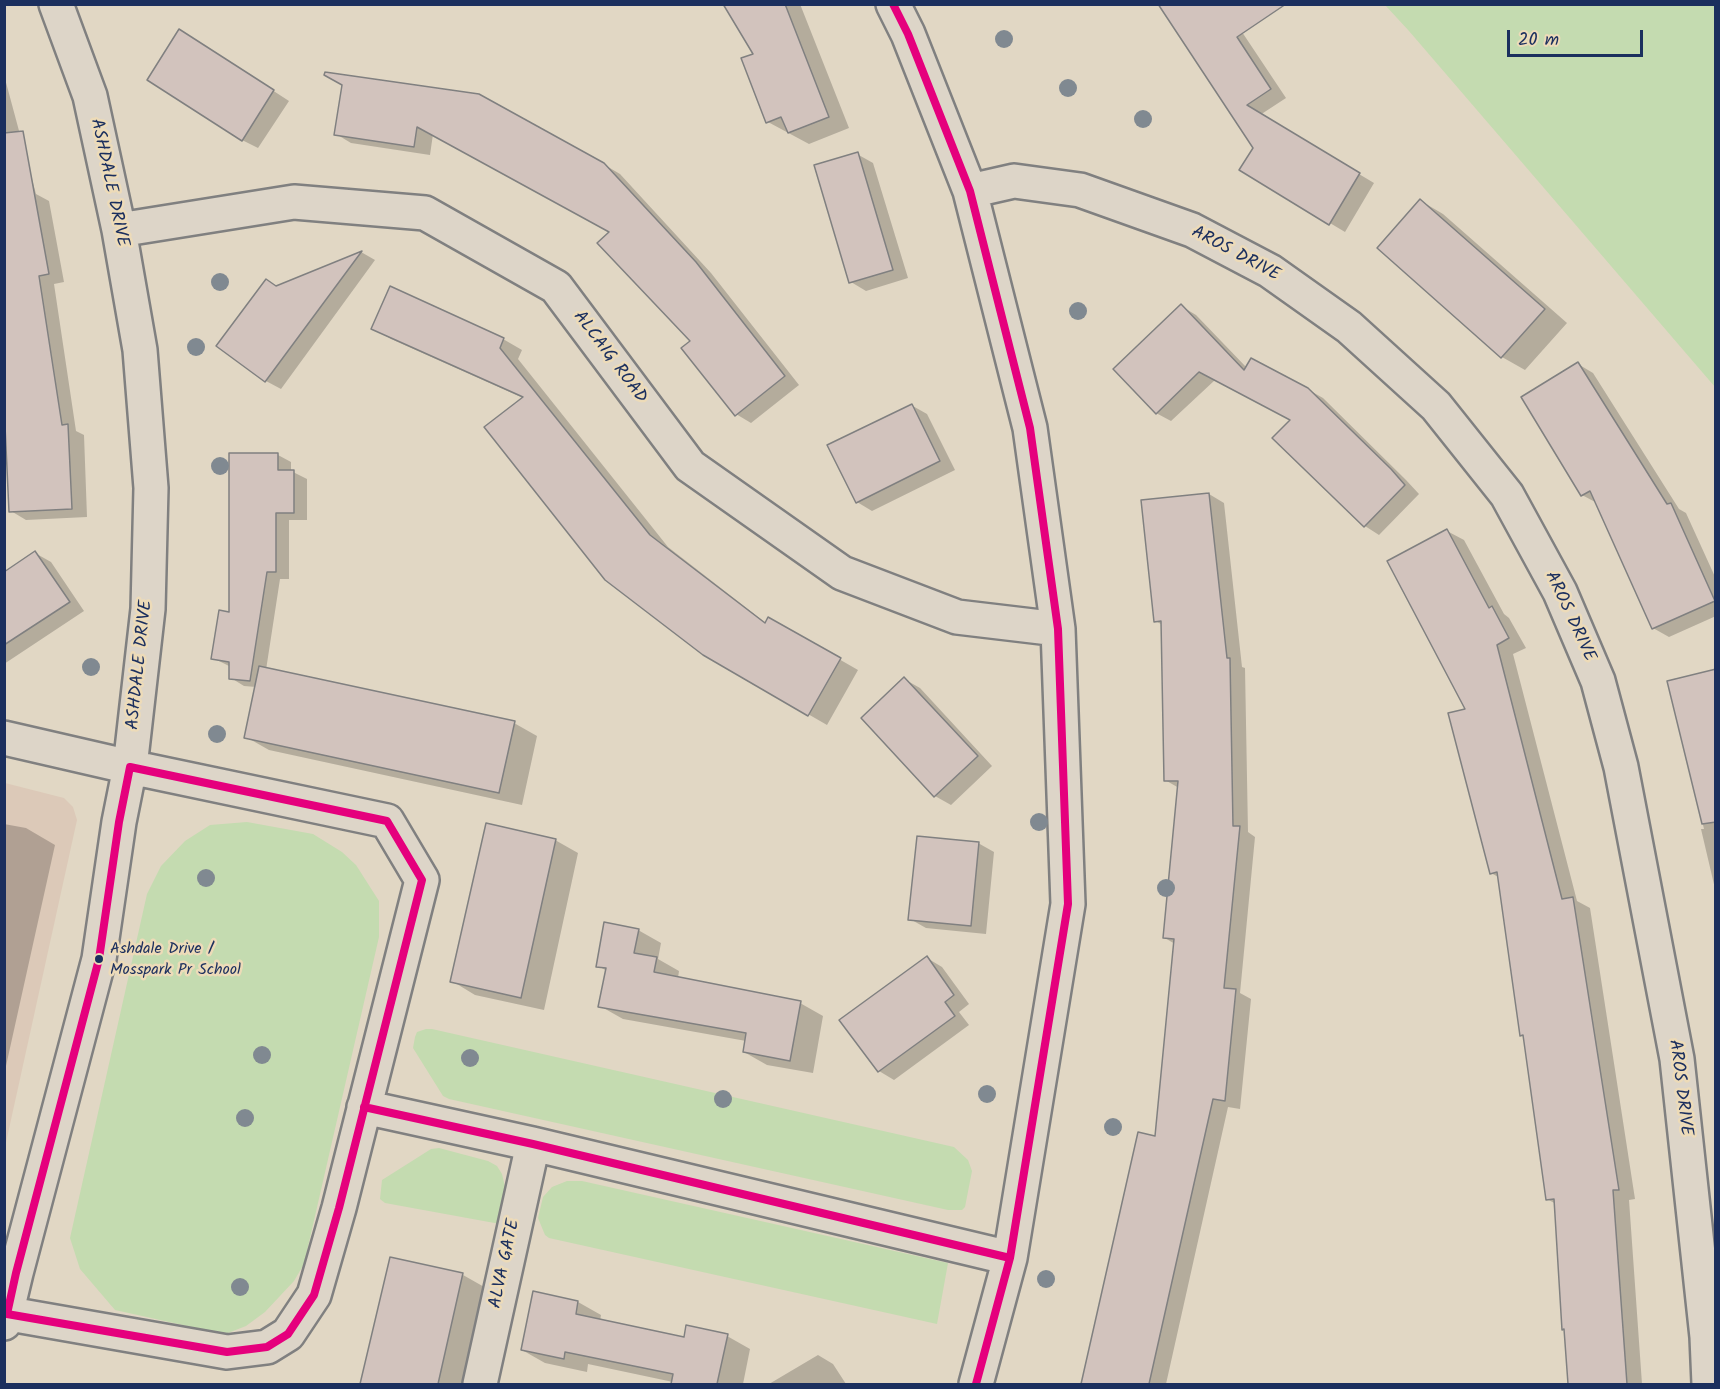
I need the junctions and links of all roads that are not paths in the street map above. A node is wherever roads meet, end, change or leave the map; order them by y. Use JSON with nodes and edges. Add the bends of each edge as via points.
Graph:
{"nodes":[{"id":1,"x":56,"y":4,"type":"edge"},
{"id":2,"x":893,"y":4,"type":"edge"},
{"id":3,"x":970,"y":191,"type":"junction"},
{"id":4,"x":119,"y":230,"type":"junction"},
{"id":5,"x":1058,"y":629,"type":"junction"},
{"id":6,"x":4,"y":738,"type":"edge"},
{"id":7,"x":130,"y":767,"type":"junction"},
{"id":8,"x":364,"y":1107,"type":"junction"},
{"id":9,"x":533,"y":1144,"type":"junction"},
{"id":10,"x":1010,"y":1258,"type":"junction"},
{"id":11,"x":5,"y":1317,"type":"edge"},
{"id":12,"x":480,"y":1384,"type":"edge"},
{"id":13,"x":976,"y":1384,"type":"edge"},
{"id":14,"x":1709,"y":1384,"type":"edge"}],
"edges":[{"from":1,"to":4,"type":"street","name":"ASHDALE DRIVE","via":[[90,96]]},
{"from":2,"to":3,"type":"street"},
{"from":3,"to":5,"type":"street","via":[[1030,429]]},
{"from":3,"to":14,"type":"street","name":"AROS DRIVE","via":[[1014,181],[1080,190],[1192,230],[1270,271],[1349,327],[1436,406],[1507,495],[1560,592],[1598,681],[1621,767],[1677,1059]]},
{"from":4,"to":5,"type":"street","name":"ALCAIG ROAD","via":[[294,202],[425,213],[556,288],[690,466],[842,573],[957,617]]},
{"from":4,"to":7,"type":"street","name":"ASHDALE DRIVE","via":[[140,350],[151,488],[148,609]]},
{"from":5,"to":10,"type":"street","via":[[1068,903]]},
{"from":6,"to":7,"type":"street"},
{"from":7,"to":8,"type":"street","via":[[387,821],[422,880]]},
{"from":7,"to":11,"type":"street","name":"ASHDALE DRIVE","via":[[99,959]]},
{"from":8,"to":9,"type":"street"},
{"from":8,"to":11,"type":"street","via":[[314,1295],[288,1334],[267,1347],[227,1352]]},
{"from":9,"to":10,"type":"street"},
{"from":9,"to":12,"type":"street","name":"ALVA GATE"},
{"from":10,"to":13,"type":"street"}]}
